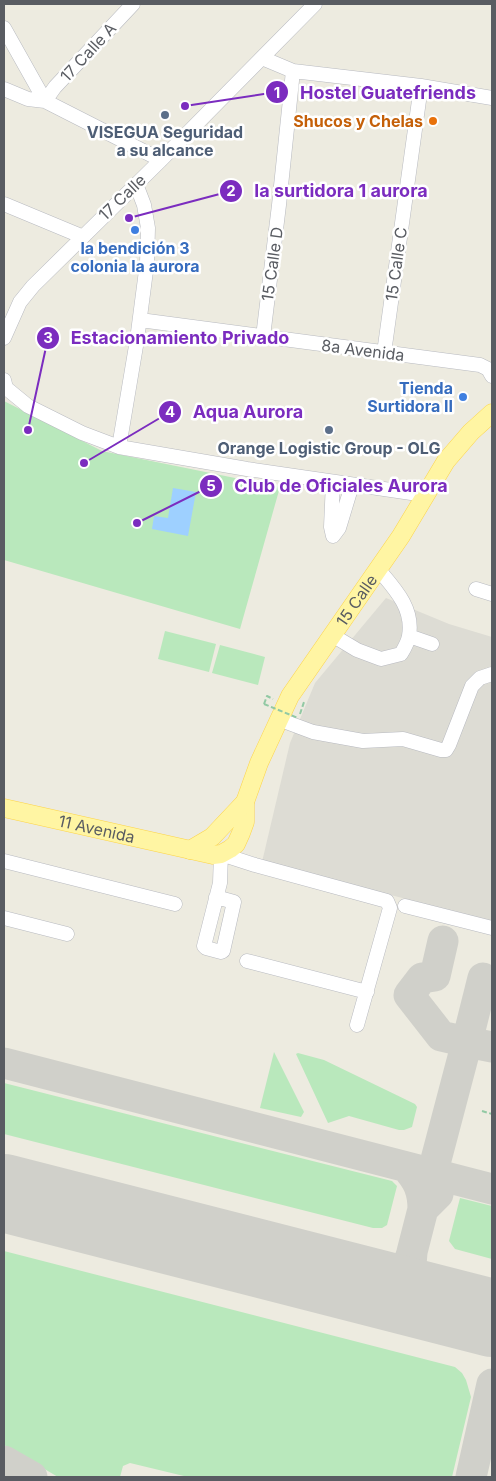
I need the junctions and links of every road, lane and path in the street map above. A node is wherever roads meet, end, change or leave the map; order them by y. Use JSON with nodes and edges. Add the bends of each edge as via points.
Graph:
{"nodes":[{"id":1,"x":133,"y":4,"type":"edge"},
{"id":2,"x":315,"y":4,"type":"edge"},
{"id":3,"x":4,"y":28,"type":"edge"},
{"id":4,"x":262,"y":58,"type":"junction"},
{"id":5,"x":293,"y":71,"type":"junction"},
{"id":6,"x":421,"y":86,"type":"junction"},
{"id":7,"x":4,"y":89,"type":"edge"},
{"id":8,"x":492,"y":98,"type":"edge"},
{"id":9,"x":45,"y":101,"type":"junction"},
{"id":10,"x":161,"y":160,"type":"junction"},
{"id":11,"x":136,"y":184,"type":"junction"},
{"id":12,"x":4,"y":204,"type":"edge"},
{"id":13,"x":81,"y":236,"type":"junction"},
{"id":14,"x":140,"y":320,"type":"junction"},
{"id":15,"x":4,"y":336,"type":"edge"},
{"id":16,"x":263,"y":337,"type":"junction"},
{"id":17,"x":384,"y":353,"type":"junction"},
{"id":18,"x":491,"y":370,"type":"edge"},
{"id":19,"x":4,"y":380,"type":"edge"},
{"id":20,"x":492,"y":413,"type":"edge"},
{"id":21,"x":120,"y":447,"type":"junction"},
{"id":22,"x":333,"y":482,"type":"junction"},
{"id":23,"x":352,"y":485,"type":"junction"},
{"id":24,"x":425,"y":496,"type":"junction"},
{"id":25,"x":378,"y":569,"type":"junction"},
{"id":26,"x":476,"y":589,"type":"dead end"},
{"id":27,"x":492,"y":594,"type":"edge"},
{"id":28,"x":332,"y":635,"type":"junction"},
{"id":29,"x":409,"y":636,"type":"junction"},
{"id":30,"x":432,"y":644,"type":"dead end"},
{"id":31,"x":492,"y":674,"type":"edge"},
{"id":32,"x":267,"y":696,"type":"dead end"},
{"id":33,"x":305,"y":703,"type":"dead end"},
{"id":34,"x":278,"y":719,"type":"junction"},
{"id":35,"x":245,"y":802,"type":"junction"},
{"id":36,"x":4,"y":808,"type":"edge"},
{"id":37,"x":190,"y":850,"type":"junction"},
{"id":38,"x":221,"y":854,"type":"junction"},
{"id":39,"x":4,"y":861,"type":"edge"},
{"id":40,"x":216,"y":897,"type":"dead end"},
{"id":41,"x":175,"y":904,"type":"dead end"},
{"id":42,"x":405,"y":906,"type":"dead end"},
{"id":43,"x":4,"y":918,"type":"edge"},
{"id":44,"x":492,"y":928,"type":"edge"},
{"id":45,"x":68,"y":934,"type":"dead end"},
{"id":46,"x":247,"y":961,"type":"dead end"},
{"id":47,"x":367,"y":992,"type":"junction"},
{"id":48,"x":357,"y":1025,"type":"dead end"},
{"id":49,"x":482,"y":1111,"type":"dead end"},
{"id":50,"x":492,"y":1114,"type":"edge"}],
"edges":[{"from":1,"to":9,"type":"street","name":"17 Calle A"},
{"from":2,"to":4,"type":"street","name":"17 Calle"},
{"from":3,"to":9,"type":"street"},
{"from":4,"to":5,"type":"street"},
{"from":4,"to":10,"type":"street","name":"17 Calle"},
{"from":5,"to":6,"type":"street"},
{"from":5,"to":16,"type":"street","name":"15 Calle D"},
{"from":6,"to":8,"type":"street"},
{"from":6,"to":17,"type":"street","name":"15 Calle C"},
{"from":7,"to":9,"type":"street","via":[[28,99]]},
{"from":9,"to":10,"type":"street"},
{"from":10,"to":11,"type":"street","name":"17 Calle"},
{"from":11,"to":13,"type":"street","name":"17 Calle"},
{"from":11,"to":14,"type":"street","via":[[148,228]]},
{"from":12,"to":13,"type":"street"},
{"from":13,"to":15,"type":"street","name":"17 Calle","via":[[20,302]]},
{"from":14,"to":16,"type":"street","name":"8a Avenida"},
{"from":14,"to":21,"type":"street"},
{"from":16,"to":17,"type":"street","name":"8a Avenida"},
{"from":17,"to":18,"type":"street","name":"8a Avenida","via":[[480,365]]},
{"from":19,"to":21,"type":"street","via":[[6,388],[28,406],[82,433]]},
{"from":20,"to":24,"type":"main road","name":"15 Calle","via":[[446,461]]},
{"from":21,"to":22,"type":"street"},
{"from":22,"to":23,"type":"street"},
{"from":22,"to":23,"type":"street","via":[[333,536],[339,528]]},
{"from":23,"to":24,"type":"street"},
{"from":24,"to":25,"type":"main road","name":"15 Calle"},
{"from":25,"to":28,"type":"main road","name":"15 Calle"},
{"from":25,"to":29,"type":"street","via":[[403,600]]},
{"from":26,"to":27,"type":"street"},
{"from":28,"to":29,"type":"street","via":[[381,659],[401,654]]},
{"from":28,"to":34,"type":"main road","name":"15 Calle"},
{"from":29,"to":30,"type":"street"},
{"from":31,"to":34,"type":"street","via":[[480,678],[472,686],[446,750],[403,739],[363,740],[313,732]]},
{"from":32,"to":33,"type":"path","bridge":true,"via":[[264,704],[298,718]]},
{"from":34,"to":35,"type":"main road","name":"15 Calle"},
{"from":35,"to":37,"type":"main road","via":[[212,837]]},
{"from":35,"to":38,"type":"main road","via":[[245,822],[236,844]]},
{"from":36,"to":37,"type":"main road","name":"11 Avenida"},
{"from":37,"to":38,"type":"main road","name":"11 Avenida"},
{"from":38,"to":40,"type":"street"},
{"from":38,"to":47,"type":"street","via":[[388,903],[390,908]]},
{"from":39,"to":41,"type":"street"},
{"from":42,"to":44,"type":"street"},
{"from":43,"to":45,"type":"street"},
{"from":46,"to":47,"type":"street"},
{"from":47,"to":48,"type":"street"},
{"from":49,"to":50,"type":"path"}]}
